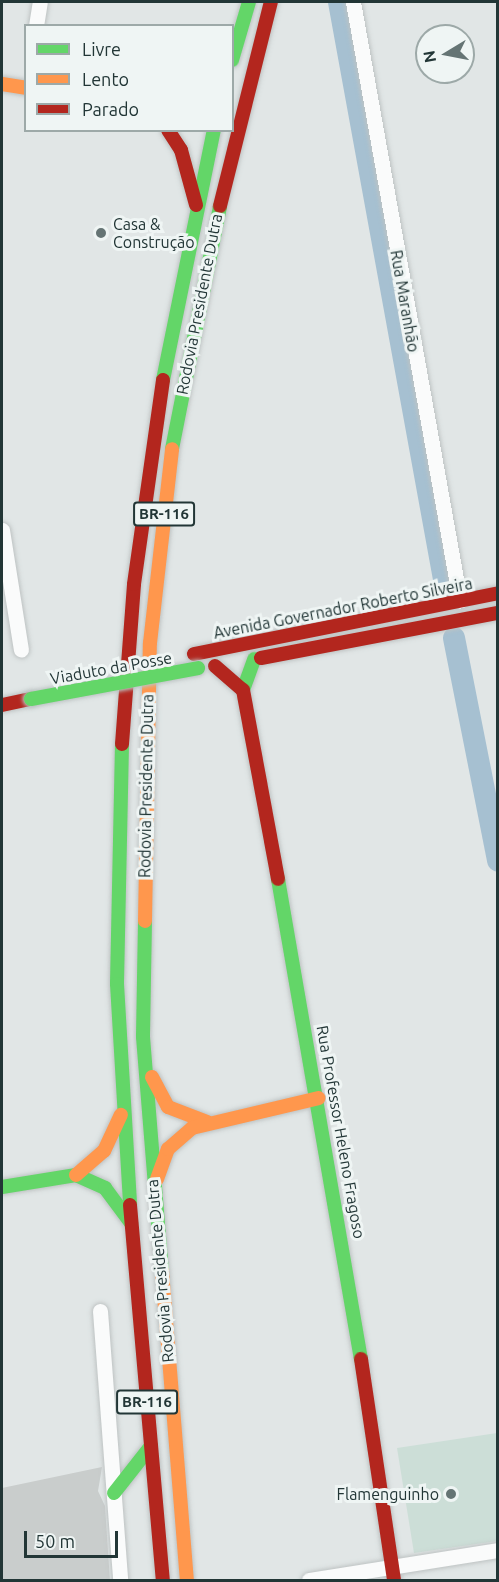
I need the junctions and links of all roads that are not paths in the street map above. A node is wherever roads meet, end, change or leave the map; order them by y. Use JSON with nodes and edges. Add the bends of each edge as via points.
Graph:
{"nodes":[{"id":1,"x":40,"y":2,"type":"edge"},
{"id":2,"x":249,"y":2,"type":"edge"},
{"id":3,"x":271,"y":2,"type":"edge"},
{"id":4,"x":352,"y":2,"type":"edge"},
{"id":5,"x":36,"y":24,"type":"edge"},
{"id":6,"x":234,"y":52,"type":"edge"},
{"id":7,"x":2,"y":84,"type":"edge"},
{"id":8,"x":24,"y":86,"type":"edge"},
{"id":9,"x":169,"y":132,"type":"edge"},
{"id":10,"x":214,"y":132,"type":"edge"},
{"id":11,"x":196,"y":205,"type":"junction"},
{"id":12,"x":2,"y":530,"type":"edge"},
{"id":13,"x":498,"y":593,"type":"edge"},
{"id":14,"x":460,"y":601,"type":"junction"},
{"id":15,"x":498,"y":613,"type":"edge"},
{"id":16,"x":21,"y":651,"type":"dead end"},
{"id":17,"x":254,"y":659,"type":"junction"},
{"id":18,"x":196,"y":661,"type":"junction"},
{"id":19,"x":215,"y":666,"type":"junction"},
{"id":20,"x":2,"y":688,"type":"edge"},
{"id":21,"x":243,"y":690,"type":"junction"},
{"id":22,"x":2,"y":705,"type":"edge"},
{"id":23,"x":143,"y":1037,"type":"junction"},
{"id":24,"x":319,"y":1098,"type":"junction"},
{"id":25,"x":122,"y":1112,"type":"junction"},
{"id":26,"x":207,"y":1122,"type":"junction"},
{"id":27,"x":76,"y":1175,"type":"junction"},
{"id":28,"x":2,"y":1187,"type":"edge"},
{"id":29,"x":153,"y":1200,"type":"junction"},
{"id":30,"x":132,"y":1224,"type":"junction"},
{"id":31,"x":100,"y":1311,"type":"dead end"},
{"id":32,"x":151,"y":1446,"type":"junction"},
{"id":33,"x":114,"y":1493,"type":"junction"},
{"id":34,"x":160,"y":1540,"type":"junction"},
{"id":35,"x":498,"y":1550,"type":"edge"},
{"id":36,"x":392,"y":1573,"type":"edge"},
{"id":37,"x":120,"y":1581,"type":"edge"},
{"id":38,"x":147,"y":1581,"type":"edge"},
{"id":39,"x":163,"y":1581,"type":"edge"},
{"id":40,"x":187,"y":1581,"type":"edge"},
{"id":41,"x":309,"y":1581,"type":"edge"}],
"edges":[{"from":1,"to":5,"type":"street"},
{"from":2,"to":6,"type":"main road"},
{"from":3,"to":23,"type":"main road","name":"Rodovia Presidente Dutra","number":"BR-116","via":[[203,272],[175,427],[156,576],[146,714]]},
{"from":4,"to":14,"type":"street","name":"Rua Maranhão"},
{"from":7,"to":8,"type":"main road"},
{"from":9,"to":11,"type":"main road","via":[[181,150]]},
{"from":10,"to":11,"type":"main road","name":"Rodovia Presidente Dutra","number":"BR-116"},
{"from":11,"to":25,"type":"main road","name":"Rodovia Presidente Dutra","number":"BR-116","via":[[163,379],[128,635],[117,984]]},
{"from":12,"to":16,"type":"street"},
{"from":13,"to":14,"type":"main road","name":"Avenida Governador Roberto Silveira"},
{"from":14,"to":18,"type":"main road","name":"Avenida Governador Roberto Silveira"},
{"from":15,"to":17,"type":"main road","name":"Avenida Governador Roberto Silveira"},
{"from":17,"to":19,"type":"main road","name":"Avenida Governador Roberto Silveira"},
{"from":17,"to":21,"type":"main road"},
{"from":18,"to":19,"type":"main road","name":"Avenida Governador Roberto Silveira"},
{"from":18,"to":20,"type":"main road","name":"Viaduto da Posse"},
{"from":18,"to":22,"type":"main road","name":"Viaduto da Posse","bridge":true},
{"from":19,"to":21,"type":"main road"},
{"from":21,"to":24,"type":"main road","name":"Rua Professor Heleno Fragoso"},
{"from":23,"to":26,"type":"main road","via":[[162,1102]]},
{"from":23,"to":29,"type":"main road","name":"Rodovia Presidente Dutra","number":"BR-116"},
{"from":24,"to":26,"type":"main road"},
{"from":24,"to":36,"type":"main road","name":"Rua Professor Heleno Fragoso"},
{"from":25,"to":27,"type":"main road","via":[[110,1144]]},
{"from":25,"to":30,"type":"main road","name":"Rodovia Presidente Dutra","number":"BR-116"},
{"from":26,"to":29,"type":"main road","via":[[168,1149]]},
{"from":27,"to":28,"type":"main road"},
{"from":27,"to":30,"type":"main road","via":[[105,1188]]},
{"from":29,"to":40,"type":"main road","name":"Rodovia Presidente Dutra","number":"BR-116"},
{"from":30,"to":32,"type":"main road","name":"Rodovia Presidente Dutra","number":"BR-116"},
{"from":31,"to":33,"type":"street"},
{"from":32,"to":33,"type":"main road"},
{"from":32,"to":34,"type":"main road","name":"Rodovia Presidente Dutra","number":"BR-116"},
{"from":33,"to":37,"type":"street"},
{"from":34,"to":38,"type":"main road"},
{"from":34,"to":39,"type":"main road","name":"Rodovia Presidente Dutra","number":"BR-116"},
{"from":35,"to":36,"type":"street"},
{"from":36,"to":41,"type":"street"}]}
